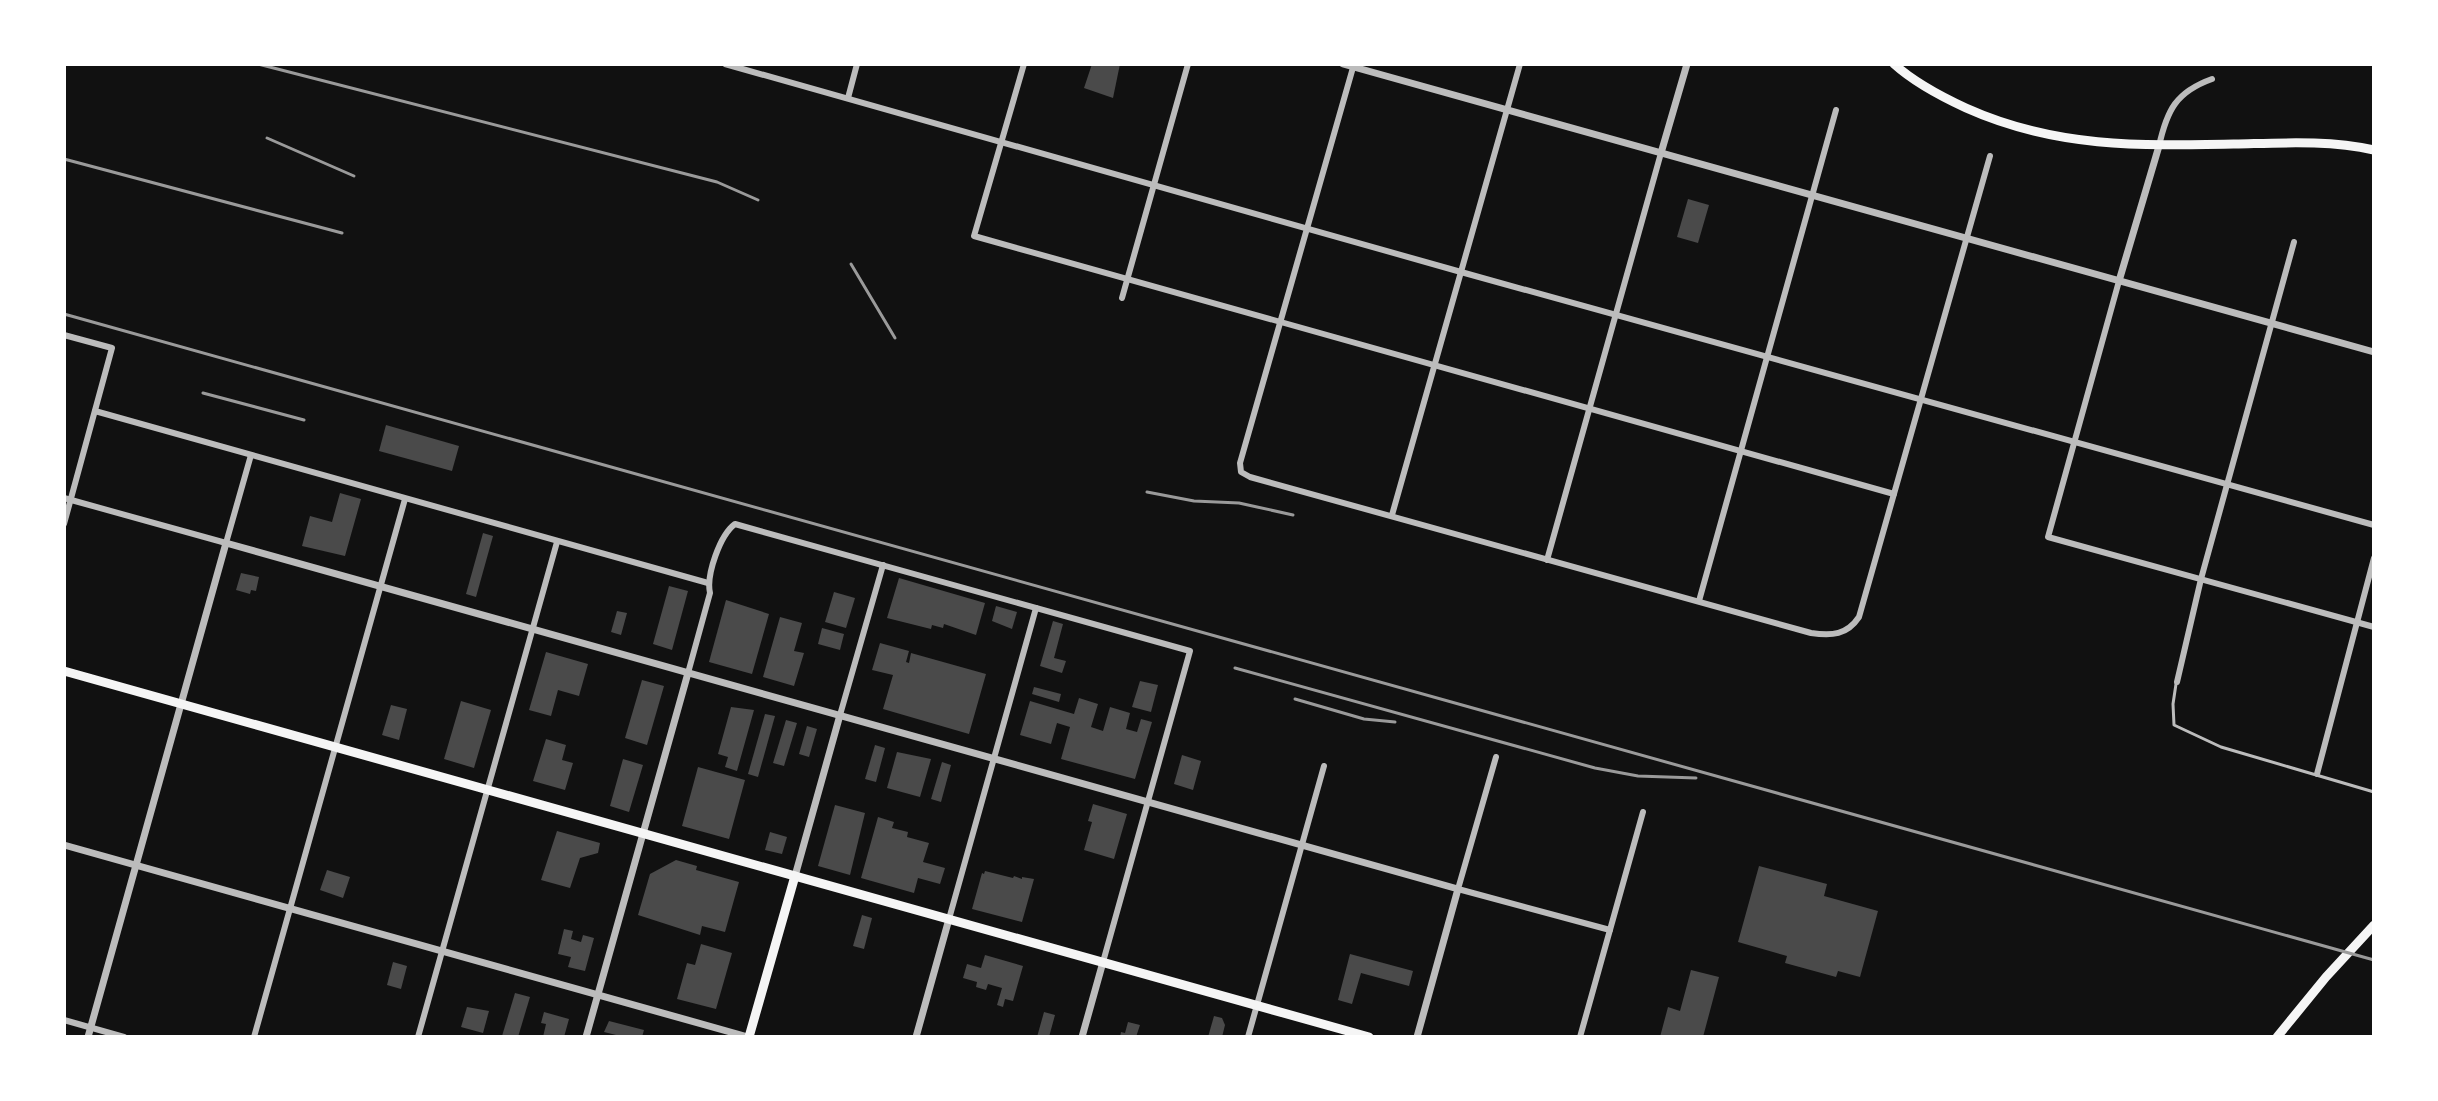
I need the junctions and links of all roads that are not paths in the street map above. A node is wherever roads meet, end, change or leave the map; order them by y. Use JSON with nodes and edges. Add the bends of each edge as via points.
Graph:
{"nodes":[{"id":1,"x":725,"y":64,"type":"edge"},
{"id":2,"x":857,"y":64,"type":"edge"},
{"id":3,"x":1024,"y":64,"type":"edge"},
{"id":4,"x":1188,"y":64,"type":"edge"},
{"id":5,"x":1343,"y":64,"type":"edge"},
{"id":6,"x":1520,"y":64,"type":"edge"},
{"id":7,"x":1687,"y":64,"type":"edge"},
{"id":8,"x":1894,"y":64,"type":"edge"},
{"id":9,"x":1354,"y":65,"type":"edge"},
{"id":10,"x":2212,"y":79,"type":"dead end"},
{"id":11,"x":848,"y":98,"type":"junction"},
{"id":12,"x":1507,"y":110,"type":"junction"},
{"id":13,"x":1836,"y":110,"type":"dead end"},
{"id":14,"x":1002,"y":143,"type":"junction"},
{"id":15,"x":2159,"y":146,"type":"junction"},
{"id":16,"x":2374,"y":150,"type":"edge"},
{"id":17,"x":1661,"y":153,"type":"junction"},
{"id":18,"x":1990,"y":156,"type":"dead end"},
{"id":19,"x":1155,"y":184,"type":"junction"},
{"id":20,"x":1813,"y":196,"type":"junction"},
{"id":21,"x":1307,"y":227,"type":"junction"},
{"id":22,"x":1967,"y":239,"type":"junction"},
{"id":23,"x":2294,"y":242,"type":"dead end"},
{"id":24,"x":1461,"y":272,"type":"junction"},
{"id":25,"x":1128,"y":279,"type":"junction"},
{"id":26,"x":2119,"y":281,"type":"junction"},
{"id":27,"x":1122,"y":298,"type":"dead end"},
{"id":28,"x":1616,"y":314,"type":"junction"},
{"id":29,"x":1281,"y":322,"type":"junction"},
{"id":30,"x":2272,"y":324,"type":"junction"},
{"id":31,"x":64,"y":335,"type":"edge"},
{"id":32,"x":2374,"y":352,"type":"edge"},
{"id":33,"x":1767,"y":356,"type":"junction"},
{"id":34,"x":1434,"y":364,"type":"junction"},
{"id":35,"x":1921,"y":399,"type":"junction"},
{"id":36,"x":1589,"y":407,"type":"junction"},
{"id":37,"x":95,"y":411,"type":"junction"},
{"id":38,"x":2074,"y":441,"type":"junction"},
{"id":39,"x":1741,"y":451,"type":"junction"},
{"id":40,"x":251,"y":455,"type":"junction"},
{"id":41,"x":2227,"y":484,"type":"junction"},
{"id":42,"x":1894,"y":494,"type":"junction"},
{"id":43,"x":67,"y":499,"type":"edge"},
{"id":44,"x":405,"y":499,"type":"junction"},
{"id":45,"x":1392,"y":515,"type":"junction"},
{"id":46,"x":64,"y":524,"type":"edge"},
{"id":47,"x":2374,"y":525,"type":"edge"},
{"id":48,"x":557,"y":542,"type":"junction"},
{"id":49,"x":226,"y":543,"type":"junction"},
{"id":50,"x":2374,"y":558,"type":"edge"},
{"id":51,"x":1547,"y":560,"type":"junction"},
{"id":52,"x":883,"y":565,"type":"junction"},
{"id":53,"x":2201,"y":579,"type":"junction"},
{"id":54,"x":708,"y":583,"type":"junction"},
{"id":55,"x":380,"y":586,"type":"junction"},
{"id":56,"x":1699,"y":601,"type":"junction"},
{"id":57,"x":1036,"y":608,"type":"junction"},
{"id":58,"x":2357,"y":622,"type":"junction"},
{"id":59,"x":2374,"y":627,"type":"edge"},
{"id":60,"x":533,"y":629,"type":"junction"},
{"id":61,"x":64,"y":671,"type":"edge"},
{"id":62,"x":688,"y":673,"type":"junction"},
{"id":63,"x":2177,"y":682,"type":"joint"},
{"id":64,"x":181,"y":704,"type":"junction"},
{"id":65,"x":840,"y":715,"type":"junction"},
{"id":66,"x":335,"y":747,"type":"junction"},
{"id":67,"x":1496,"y":757,"type":"dead end"},
{"id":68,"x":994,"y":759,"type":"junction"},
{"id":69,"x":1324,"y":766,"type":"dead end"},
{"id":70,"x":2317,"y":774,"type":"junction"},
{"id":71,"x":488,"y":790,"type":"junction"},
{"id":72,"x":2374,"y":792,"type":"edge"},
{"id":73,"x":1148,"y":802,"type":"junction"},
{"id":74,"x":1643,"y":812,"type":"dead end"},
{"id":75,"x":643,"y":833,"type":"junction"},
{"id":76,"x":64,"y":845,"type":"edge"},
{"id":77,"x":1302,"y":845,"type":"junction"},
{"id":78,"x":136,"y":866,"type":"junction"},
{"id":79,"x":795,"y":876,"type":"junction"},
{"id":80,"x":1458,"y":889,"type":"junction"},
{"id":81,"x":290,"y":909,"type":"junction"},
{"id":82,"x":949,"y":919,"type":"junction"},
{"id":83,"x":2374,"y":925,"type":"edge"},
{"id":84,"x":1610,"y":930,"type":"junction"},
{"id":85,"x":442,"y":951,"type":"junction"},
{"id":86,"x":1103,"y":962,"type":"junction"},
{"id":87,"x":598,"y":995,"type":"junction"},
{"id":88,"x":1257,"y":1005,"type":"junction"},
{"id":89,"x":64,"y":1020,"type":"edge"},
{"id":90,"x":91,"y":1028,"type":"junction"},
{"id":91,"x":88,"y":1037,"type":"edge"},
{"id":92,"x":124,"y":1037,"type":"edge"},
{"id":93,"x":254,"y":1037,"type":"edge"},
{"id":94,"x":418,"y":1037,"type":"edge"},
{"id":95,"x":586,"y":1037,"type":"edge"},
{"id":96,"x":749,"y":1037,"type":"edge"},
{"id":97,"x":916,"y":1037,"type":"edge"},
{"id":98,"x":1082,"y":1037,"type":"edge"},
{"id":99,"x":1248,"y":1037,"type":"edge"},
{"id":100,"x":1369,"y":1037,"type":"edge"},
{"id":101,"x":1417,"y":1037,"type":"edge"},
{"id":102,"x":1580,"y":1037,"type":"edge"},
{"id":103,"x":2277,"y":1037,"type":"edge"}],
"edges":[{"from":1,"to":11,"type":"street"},
{"from":2,"to":11,"type":"street"},
{"from":3,"to":14,"type":"street"},
{"from":4,"to":19,"type":"street"},
{"from":5,"to":9,"type":"street"},
{"from":6,"to":12,"type":"street"},
{"from":7,"to":17,"type":"street"},
{"from":8,"to":15,"type":"main road","via":[[1942,96],[2018,128],[2115,145]]},
{"from":9,"to":12,"type":"street"},
{"from":9,"to":21,"type":"street"},
{"from":10,"to":15,"type":"street","via":[[2178,99]]},
{"from":11,"to":14,"type":"street"},
{"from":12,"to":17,"type":"street"},
{"from":12,"to":24,"type":"street"},
{"from":13,"to":20,"type":"street"},
{"from":14,"to":19,"type":"street"},
{"from":14,"to":25,"type":"street","via":[[974,236]]},
{"from":15,"to":16,"type":"main road","via":[[2324,143]]},
{"from":15,"to":26,"type":"street"},
{"from":17,"to":20,"type":"street"},
{"from":17,"to":28,"type":"street"},
{"from":18,"to":22,"type":"street"},
{"from":19,"to":21,"type":"street"},
{"from":19,"to":25,"type":"street"},
{"from":20,"to":22,"type":"street"},
{"from":20,"to":33,"type":"street"},
{"from":21,"to":24,"type":"street"},
{"from":21,"to":29,"type":"street"},
{"from":22,"to":26,"type":"street"},
{"from":22,"to":35,"type":"street"},
{"from":23,"to":30,"type":"street"},
{"from":24,"to":28,"type":"street"},
{"from":24,"to":34,"type":"street"},
{"from":25,"to":27,"type":"street"},
{"from":25,"to":29,"type":"street"},
{"from":26,"to":30,"type":"street"},
{"from":26,"to":38,"type":"street"},
{"from":28,"to":33,"type":"street"},
{"from":28,"to":36,"type":"street"},
{"from":29,"to":34,"type":"street"},
{"from":29,"to":45,"type":"street","via":[[1241,472]]},
{"from":30,"to":32,"type":"street"},
{"from":30,"to":41,"type":"street"},
{"from":31,"to":37,"type":"street","via":[[112,348]]},
{"from":33,"to":35,"type":"street"},
{"from":33,"to":39,"type":"street"},
{"from":34,"to":36,"type":"street"},
{"from":34,"to":45,"type":"street"},
{"from":35,"to":38,"type":"street"},
{"from":35,"to":42,"type":"street"},
{"from":36,"to":39,"type":"street"},
{"from":36,"to":51,"type":"street"},
{"from":37,"to":40,"type":"street"},
{"from":37,"to":43,"type":"street"},
{"from":38,"to":41,"type":"street"},
{"from":38,"to":53,"type":"street","via":[[2048,537]]},
{"from":39,"to":42,"type":"street"},
{"from":39,"to":56,"type":"street"},
{"from":40,"to":44,"type":"street"},
{"from":40,"to":49,"type":"street"},
{"from":41,"to":47,"type":"street"},
{"from":41,"to":53,"type":"street"},
{"from":42,"to":56,"type":"street","via":[[1859,617],[1846,631],[1811,633]]},
{"from":43,"to":46,"type":"street"},
{"from":43,"to":49,"type":"street"},
{"from":44,"to":48,"type":"street"},
{"from":44,"to":55,"type":"street"},
{"from":45,"to":51,"type":"street"},
{"from":48,"to":54,"type":"street"},
{"from":48,"to":60,"type":"street"},
{"from":49,"to":55,"type":"street"},
{"from":49,"to":64,"type":"street"},
{"from":50,"to":58,"type":"street"},
{"from":51,"to":56,"type":"street"},
{"from":52,"to":54,"type":"street","via":[[735,524],[717,553]]},
{"from":52,"to":57,"type":"street"},
{"from":52,"to":65,"type":"street"},
{"from":53,"to":58,"type":"street"},
{"from":53,"to":63,"type":"street"},
{"from":54,"to":62,"type":"street","via":[[710,593]]},
{"from":55,"to":60,"type":"street"},
{"from":55,"to":66,"type":"street"},
{"from":57,"to":68,"type":"street"},
{"from":57,"to":73,"type":"street","via":[[1190,651]]},
{"from":58,"to":59,"type":"street"},
{"from":58,"to":70,"type":"street"},
{"from":60,"to":62,"type":"street"},
{"from":60,"to":71,"type":"street"},
{"from":61,"to":64,"type":"main road"},
{"from":62,"to":65,"type":"street"},
{"from":62,"to":75,"type":"street"},
{"from":63,"to":70,"type":"lane","via":[[2174,725],[2221,747]]},
{"from":64,"to":66,"type":"main road"},
{"from":64,"to":78,"type":"street"},
{"from":65,"to":68,"type":"street"},
{"from":65,"to":79,"type":"street"},
{"from":66,"to":71,"type":"main road"},
{"from":66,"to":81,"type":"street"},
{"from":67,"to":80,"type":"street"},
{"from":68,"to":73,"type":"street"},
{"from":68,"to":82,"type":"street"},
{"from":69,"to":77,"type":"street"},
{"from":70,"to":72,"type":"lane"},
{"from":71,"to":75,"type":"main road"},
{"from":71,"to":85,"type":"street"},
{"from":73,"to":77,"type":"street"},
{"from":73,"to":86,"type":"street"},
{"from":74,"to":84,"type":"street"},
{"from":75,"to":79,"type":"main road"},
{"from":75,"to":87,"type":"street"},
{"from":76,"to":78,"type":"street"},
{"from":77,"to":80,"type":"street"},
{"from":77,"to":88,"type":"street"},
{"from":78,"to":81,"type":"street"},
{"from":78,"to":90,"type":"street"},
{"from":79,"to":82,"type":"main road"},
{"from":79,"to":96,"type":"main road"},
{"from":80,"to":84,"type":"street"},
{"from":80,"to":101,"type":"street"},
{"from":81,"to":85,"type":"street"},
{"from":81,"to":93,"type":"street"},
{"from":82,"to":86,"type":"main road"},
{"from":82,"to":97,"type":"street"},
{"from":83,"to":103,"type":"main road"},
{"from":84,"to":102,"type":"street"},
{"from":85,"to":87,"type":"street"},
{"from":85,"to":94,"type":"street"},
{"from":86,"to":88,"type":"main road"},
{"from":86,"to":98,"type":"street"},
{"from":87,"to":95,"type":"street"},
{"from":87,"to":96,"type":"street"},
{"from":88,"to":99,"type":"street"},
{"from":88,"to":100,"type":"main road"},
{"from":89,"to":90,"type":"street"},
{"from":90,"to":91,"type":"street"},
{"from":90,"to":92,"type":"street"}]}
